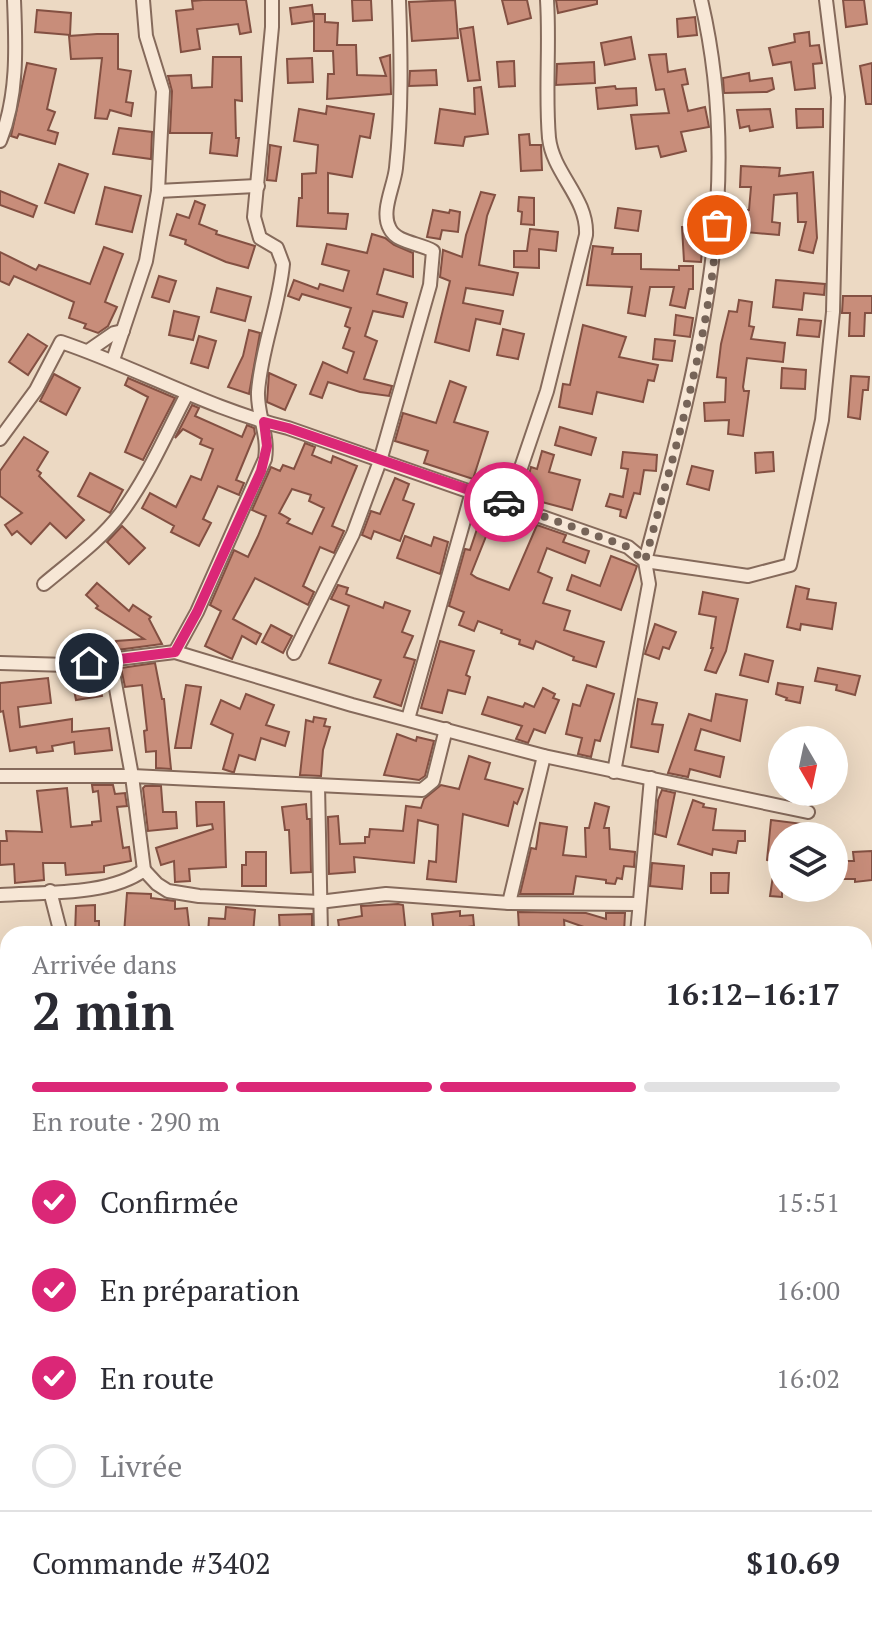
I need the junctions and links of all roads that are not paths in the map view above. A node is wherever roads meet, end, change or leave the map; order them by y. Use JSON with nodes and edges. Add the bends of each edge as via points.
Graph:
{"nodes":[{"id":1,"x":14,"y":0,"type":"edge"},
{"id":2,"x":143,"y":0,"type":"edge"},
{"id":3,"x":272,"y":0,"type":"edge"},
{"id":4,"x":399,"y":0,"type":"edge"},
{"id":5,"x":547,"y":0,"type":"edge"},
{"id":6,"x":701,"y":0,"type":"edge"},
{"id":7,"x":826,"y":0,"type":"edge"},
{"id":8,"x":0,"y":141,"type":"edge"},
{"id":9,"x":258,"y":186,"type":"junction"},
{"id":10,"x":158,"y":191,"type":"junction"},
{"id":11,"x":123,"y":331,"type":"junction"},
{"id":12,"x":88,"y":351,"type":"junction"},
{"id":13,"x":113,"y":360,"type":"junction"},
{"id":14,"x":187,"y":394,"type":"junction"},
{"id":15,"x":264,"y":422,"type":"junction"},
{"id":16,"x":0,"y":439,"type":"edge"},
{"id":17,"x":380,"y":461,"type":"junction"},
{"id":18,"x":472,"y":492,"type":"junction"},
{"id":19,"x":509,"y":503,"type":"junction"},
{"id":20,"x":645,"y":561,"type":"junction"},
{"id":21,"x":44,"y":584,"type":"dead end"},
{"id":22,"x":175,"y":652,"type":"junction"},
{"id":23,"x":294,"y":653,"type":"dead end"},
{"id":24,"x":111,"y":661,"type":"junction"},
{"id":25,"x":0,"y":663,"type":"edge"},
{"id":26,"x":408,"y":719,"type":"junction"},
{"id":27,"x":446,"y":729,"type":"junction"},
{"id":28,"x":544,"y":756,"type":"junction"},
{"id":29,"x":614,"y":772,"type":"junction"},
{"id":30,"x":0,"y":776,"type":"edge"},
{"id":31,"x":132,"y":776,"type":"junction"},
{"id":32,"x":651,"y":778,"type":"junction"},
{"id":33,"x":318,"y":785,"type":"junction"},
{"id":34,"x":808,"y":812,"type":"dead end"},
{"id":35,"x":144,"y":870,"type":"junction"},
{"id":36,"x":50,"y":891,"type":"junction"},
{"id":37,"x":0,"y":895,"type":"edge"},
{"id":38,"x":319,"y":902,"type":"junction"},
{"id":39,"x":509,"y":903,"type":"junction"},
{"id":40,"x":638,"y":904,"type":"junction"},
{"id":41,"x":59,"y":926,"type":"edge"},
{"id":42,"x":320,"y":926,"type":"edge"},
{"id":43,"x":637,"y":926,"type":"edge"}],
"edges":[{"from":1,"to":8,"type":"street","via":[[13,94]]},
{"from":2,"to":10,"type":"street","via":[[146,36],[163,91]]},
{"from":3,"to":9,"type":"street"},
{"from":4,"to":17,"type":"street","via":[[399,132],[386,214],[393,234],[433,251],[433,264]]},
{"from":5,"to":19,"type":"street","via":[[549,139],[587,219],[586,235],[547,391]]},
{"from":6,"to":20,"type":"street","via":[[719,129],[716,244],[687,404]]},
{"from":7,"to":20,"type":"street","via":[[838,97],[833,312],[822,420],[790,565],[748,576]]},
{"from":9,"to":10,"type":"street"},
{"from":9,"to":15,"type":"street","via":[[256,229],[277,248],[283,264],[258,388]]},
{"from":10,"to":11,"type":"street","via":[[146,261]]},
{"from":11,"to":12,"type":"street"},
{"from":11,"to":13,"type":"street"},
{"from":12,"to":13,"type":"street"},
{"from":12,"to":16,"type":"street","via":[[61,342],[36,390]]},
{"from":13,"to":14,"type":"street"},
{"from":14,"to":15,"type":"street"},
{"from":14,"to":21,"type":"street","via":[[121,513]]},
{"from":15,"to":17,"type":"street"},
{"from":15,"to":22,"type":"street","via":[[267,446],[261,471]]},
{"from":17,"to":18,"type":"street"},
{"from":17,"to":23,"type":"street","via":[[353,534]]},
{"from":18,"to":19,"type":"street"},
{"from":18,"to":26,"type":"street"},
{"from":19,"to":20,"type":"street","via":[[628,547]]},
{"from":20,"to":29,"type":"street","via":[[649,584]]},
{"from":22,"to":24,"type":"street"},
{"from":22,"to":26,"type":"street"},
{"from":24,"to":25,"type":"street"},
{"from":24,"to":31,"type":"street"},
{"from":26,"to":27,"type":"street"},
{"from":27,"to":28,"type":"street"},
{"from":27,"to":33,"type":"street","via":[[433,781],[422,790]]},
{"from":28,"to":29,"type":"street"},
{"from":28,"to":39,"type":"street"},
{"from":29,"to":32,"type":"street"},
{"from":30,"to":31,"type":"street"},
{"from":31,"to":33,"type":"street"},
{"from":31,"to":35,"type":"street"},
{"from":32,"to":34,"type":"street"},
{"from":32,"to":40,"type":"street"},
{"from":33,"to":38,"type":"street"},
{"from":35,"to":36,"type":"street","via":[[120,883]]},
{"from":35,"to":38,"type":"street","via":[[177,894]]},
{"from":36,"to":37,"type":"street"},
{"from":36,"to":41,"type":"street"},
{"from":38,"to":39,"type":"street","via":[[386,894]]},
{"from":38,"to":42,"type":"street"},
{"from":39,"to":40,"type":"street"},
{"from":40,"to":43,"type":"street"}]}
